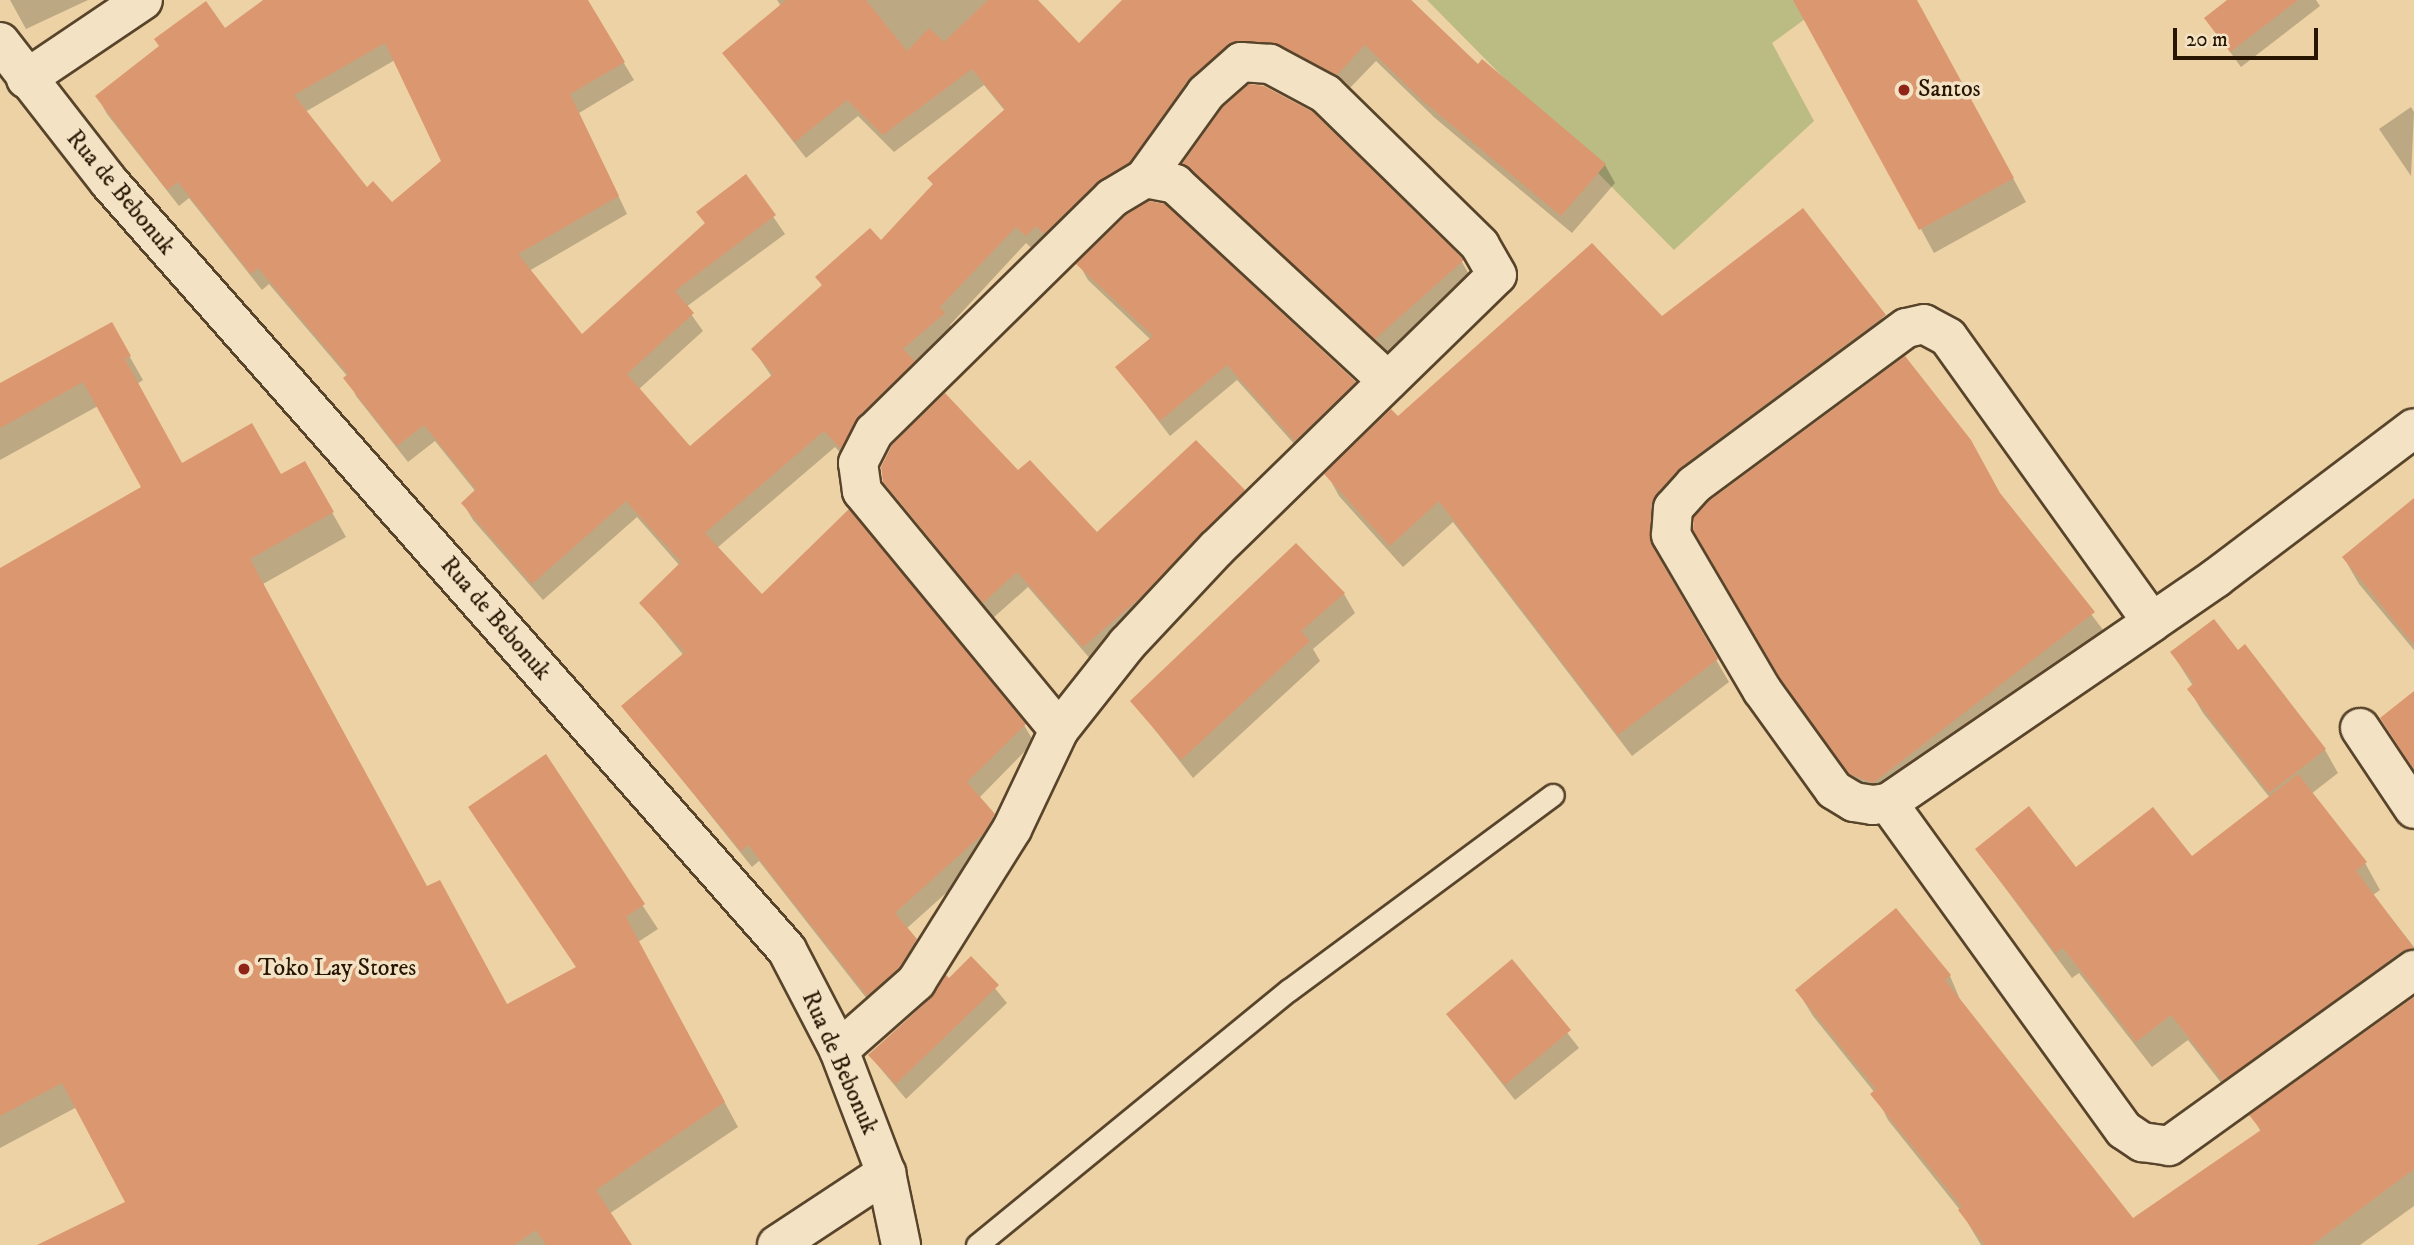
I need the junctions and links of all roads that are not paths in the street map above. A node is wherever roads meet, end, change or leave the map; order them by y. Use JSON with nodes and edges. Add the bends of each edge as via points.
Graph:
{"nodes":[{"id":1,"x":143,"y":0,"type":"edge"},
{"id":2,"x":0,"y":42,"type":"edge"},
{"id":3,"x":26,"y":79,"type":"junction"},
{"id":4,"x":1144,"y":178,"type":"junction"},
{"id":5,"x":1388,"y":381,"type":"junction"},
{"id":6,"x":2414,"y":428,"type":"edge"},
{"id":7,"x":2152,"y":622,"type":"junction"},
{"id":8,"x":2360,"y":728,"type":"dead end"},
{"id":9,"x":1059,"y":730,"type":"junction"},
{"id":10,"x":1553,"y":795,"type":"dead end"},
{"id":11,"x":1888,"y":803,"type":"junction"},
{"id":12,"x":2414,"y":809,"type":"edge"},
{"id":13,"x":2414,"y":970,"type":"edge"},
{"id":14,"x":839,"y":1050,"type":"junction"},
{"id":15,"x":886,"y":1173,"type":"junction"},
{"id":16,"x":777,"y":1245,"type":"edge"},
{"id":17,"x":901,"y":1245,"type":"edge"},
{"id":18,"x":977,"y":1245,"type":"edge"}],
"edges":[{"from":1,"to":3,"type":"street"},
{"from":2,"to":3,"type":"street","name":"Rua de Bebonuk"},
{"from":3,"to":14,"type":"street","name":"Rua de Bebonuk","via":[[109,182],[787,950]]},
{"from":4,"to":5,"type":"street","via":[[1175,184]]},
{"from":4,"to":5,"type":"street","via":[[1206,93],[1241,62],[1270,64],[1326,94],[1480,245],[1497,275]]},
{"from":4,"to":9,"type":"street","via":[[1112,198],[874,432],[858,463],[862,491]]},
{"from":5,"to":9,"type":"street","via":[[1181,587]]},
{"from":6,"to":7,"type":"street"},
{"from":7,"to":11,"type":"street"},
{"from":7,"to":11,"type":"street","via":[[1948,337],[1924,324],[1906,328],[1694,485],[1673,508],[1671,535],[1762,690],[1834,790],[1854,802]]},
{"from":8,"to":12,"type":"street"},
{"from":9,"to":14,"type":"street","via":[[1012,829],[916,982]]},
{"from":10,"to":18,"type":"lane","via":[[1289,990]]},
{"from":11,"to":13,"type":"street","via":[[2123,1130],[2142,1142],[2169,1146]]},
{"from":14,"to":15,"type":"street","name":"Rua de Bebonuk"},
{"from":15,"to":16,"type":"street"},
{"from":15,"to":17,"type":"street","name":"Rua de Bebonuk"}]}
